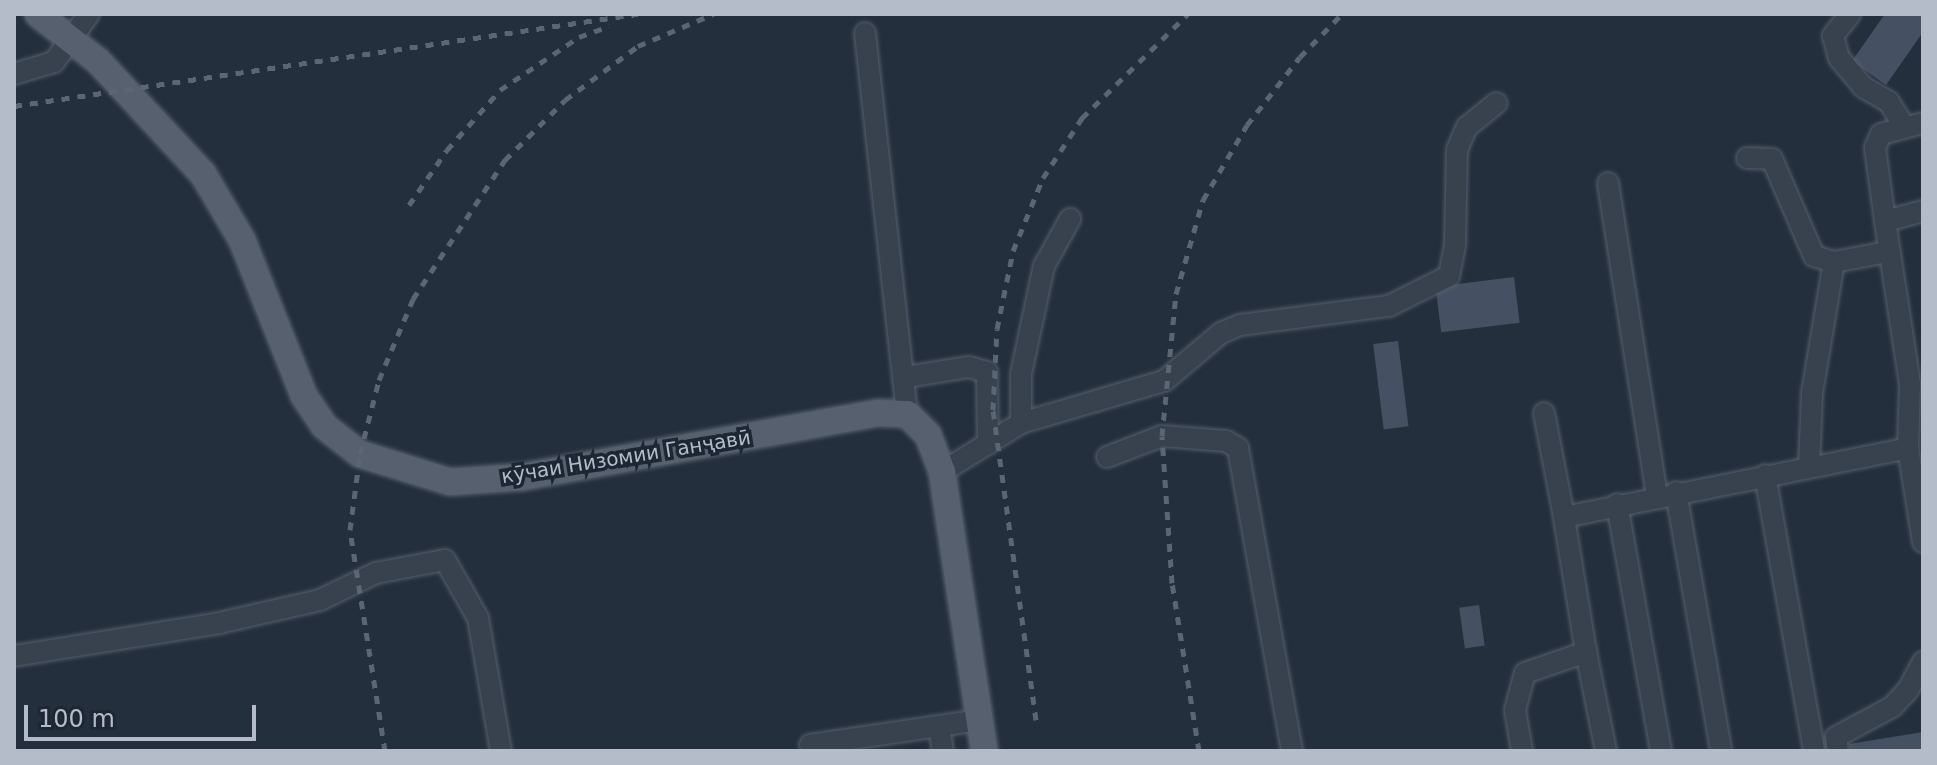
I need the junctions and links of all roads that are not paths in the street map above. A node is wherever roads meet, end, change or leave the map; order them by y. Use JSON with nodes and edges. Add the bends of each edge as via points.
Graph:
{"nodes":[{"id":1,"x":38,"y":14,"type":"edge"},
{"id":2,"x":89,"y":14,"type":"edge"},
{"id":3,"x":1850,"y":14,"type":"edge"},
{"id":4,"x":865,"y":33,"type":"dead end"},
{"id":5,"x":72,"y":41,"type":"junction"},
{"id":6,"x":14,"y":74,"type":"edge"},
{"id":7,"x":1497,"y":103,"type":"dead end"},
{"id":8,"x":1914,"y":125,"type":"edge"},
{"id":9,"x":1747,"y":158,"type":"dead end"},
{"id":10,"x":1608,"y":183,"type":"dead end"},
{"id":11,"x":1923,"y":211,"type":"edge"},
{"id":12,"x":1070,"y":219,"type":"dead end"},
{"id":13,"x":1885,"y":221,"type":"junction"},
{"id":14,"x":1887,"y":252,"type":"junction"},
{"id":15,"x":1834,"y":262,"type":"junction"},
{"id":16,"x":906,"y":377,"type":"junction"},
{"id":17,"x":1916,"y":384,"type":"edge"},
{"id":18,"x":1544,"y":413,"type":"dead end"},
{"id":19,"x":907,"y":414,"type":"junction"},
{"id":20,"x":1021,"y":423,"type":"junction"},
{"id":21,"x":988,"y":444,"type":"junction"},
{"id":22,"x":1908,"y":448,"type":"junction"},
{"id":23,"x":1107,"y":457,"type":"dead end"},
{"id":24,"x":1809,"y":466,"type":"junction"},
{"id":25,"x":942,"y":472,"type":"junction"},
{"id":26,"x":1765,"y":475,"type":"junction"},
{"id":27,"x":1666,"y":494,"type":"junction"},
{"id":28,"x":1617,"y":504,"type":"junction"},
{"id":29,"x":1564,"y":517,"type":"junction"},
{"id":30,"x":1923,"y":542,"type":"edge"},
{"id":31,"x":1586,"y":652,"type":"junction"},
{"id":32,"x":14,"y":656,"type":"edge"},
{"id":33,"x":1923,"y":662,"type":"edge"},
{"id":34,"x":980,"y":720,"type":"junction"},
{"id":35,"x":939,"y":726,"type":"junction"},
{"id":36,"x":1837,"y":744,"type":"edge"},
{"id":37,"x":810,"y":745,"type":"dead end"},
{"id":38,"x":501,"y":751,"type":"edge"},
{"id":39,"x":943,"y":751,"type":"edge"},
{"id":40,"x":984,"y":751,"type":"edge"},
{"id":41,"x":1292,"y":751,"type":"edge"},
{"id":42,"x":1522,"y":751,"type":"edge"},
{"id":43,"x":1606,"y":751,"type":"edge"},
{"id":44,"x":1661,"y":751,"type":"edge"},
{"id":45,"x":1721,"y":751,"type":"edge"},
{"id":46,"x":1815,"y":751,"type":"edge"}],
"edges":[{"from":1,"to":5,"type":"main road","name":"кӯчаи Низомии Ганҷавӣ"},
{"from":2,"to":5,"type":"street"},
{"from":3,"to":8,"type":"street","via":[[1833,36],[1839,58],[1863,87]]},
{"from":4,"to":16,"type":"street"},
{"from":5,"to":6,"type":"street","via":[[54,62]]},
{"from":5,"to":19,"type":"main road","name":"кӯчаи Низомии Ганҷавӣ","via":[[126,88],[203,174],[242,240],[304,396],[324,426],[360,454],[450,482],[522,477],[879,413]]},
{"from":7,"to":20,"type":"street","via":[[1467,127],[1457,150],[1449,276],[1389,306],[1240,325],[1221,333],[1164,381]]},
{"from":8,"to":13,"type":"street","via":[[1881,134],[1875,148]]},
{"from":9,"to":15,"type":"street","via":[[1772,159],[1814,256]]},
{"from":10,"to":27,"type":"street"},
{"from":11,"to":13,"type":"street"},
{"from":12,"to":20,"type":"street","via":[[1044,266],[1021,374]]},
{"from":13,"to":14,"type":"street"},
{"from":14,"to":15,"type":"street"},
{"from":14,"to":17,"type":"street"},
{"from":15,"to":24,"type":"street","via":[[1812,393]]},
{"from":16,"to":19,"type":"street"},
{"from":16,"to":21,"type":"street","via":[[969,367],[987,372]]},
{"from":17,"to":22,"type":"street"},
{"from":18,"to":29,"type":"street"},
{"from":19,"to":25,"type":"main road","via":[[928,435]]},
{"from":20,"to":21,"type":"street"},
{"from":21,"to":25,"type":"street"},
{"from":22,"to":24,"type":"street"},
{"from":22,"to":30,"type":"street"},
{"from":23,"to":41,"type":"street","via":[[1175,435],[1238,448]]},
{"from":24,"to":26,"type":"street"},
{"from":25,"to":34,"type":"main road"},
{"from":26,"to":27,"type":"street"},
{"from":26,"to":46,"type":"street"},
{"from":27,"to":28,"type":"street"},
{"from":27,"to":45,"type":"street"},
{"from":28,"to":29,"type":"street"},
{"from":28,"to":44,"type":"street"},
{"from":29,"to":31,"type":"street"},
{"from":31,"to":42,"type":"street","via":[[1525,673],[1515,710]]},
{"from":31,"to":43,"type":"street"},
{"from":32,"to":38,"type":"street","via":[[234,620],[320,600],[376,573],[445,560],[478,618]]},
{"from":33,"to":36,"type":"street","via":[[1892,707]]},
{"from":34,"to":35,"type":"street"},
{"from":34,"to":40,"type":"main road"},
{"from":35,"to":37,"type":"street"},
{"from":35,"to":39,"type":"street"},
{"from":36,"to":46,"type":"street"}]}
